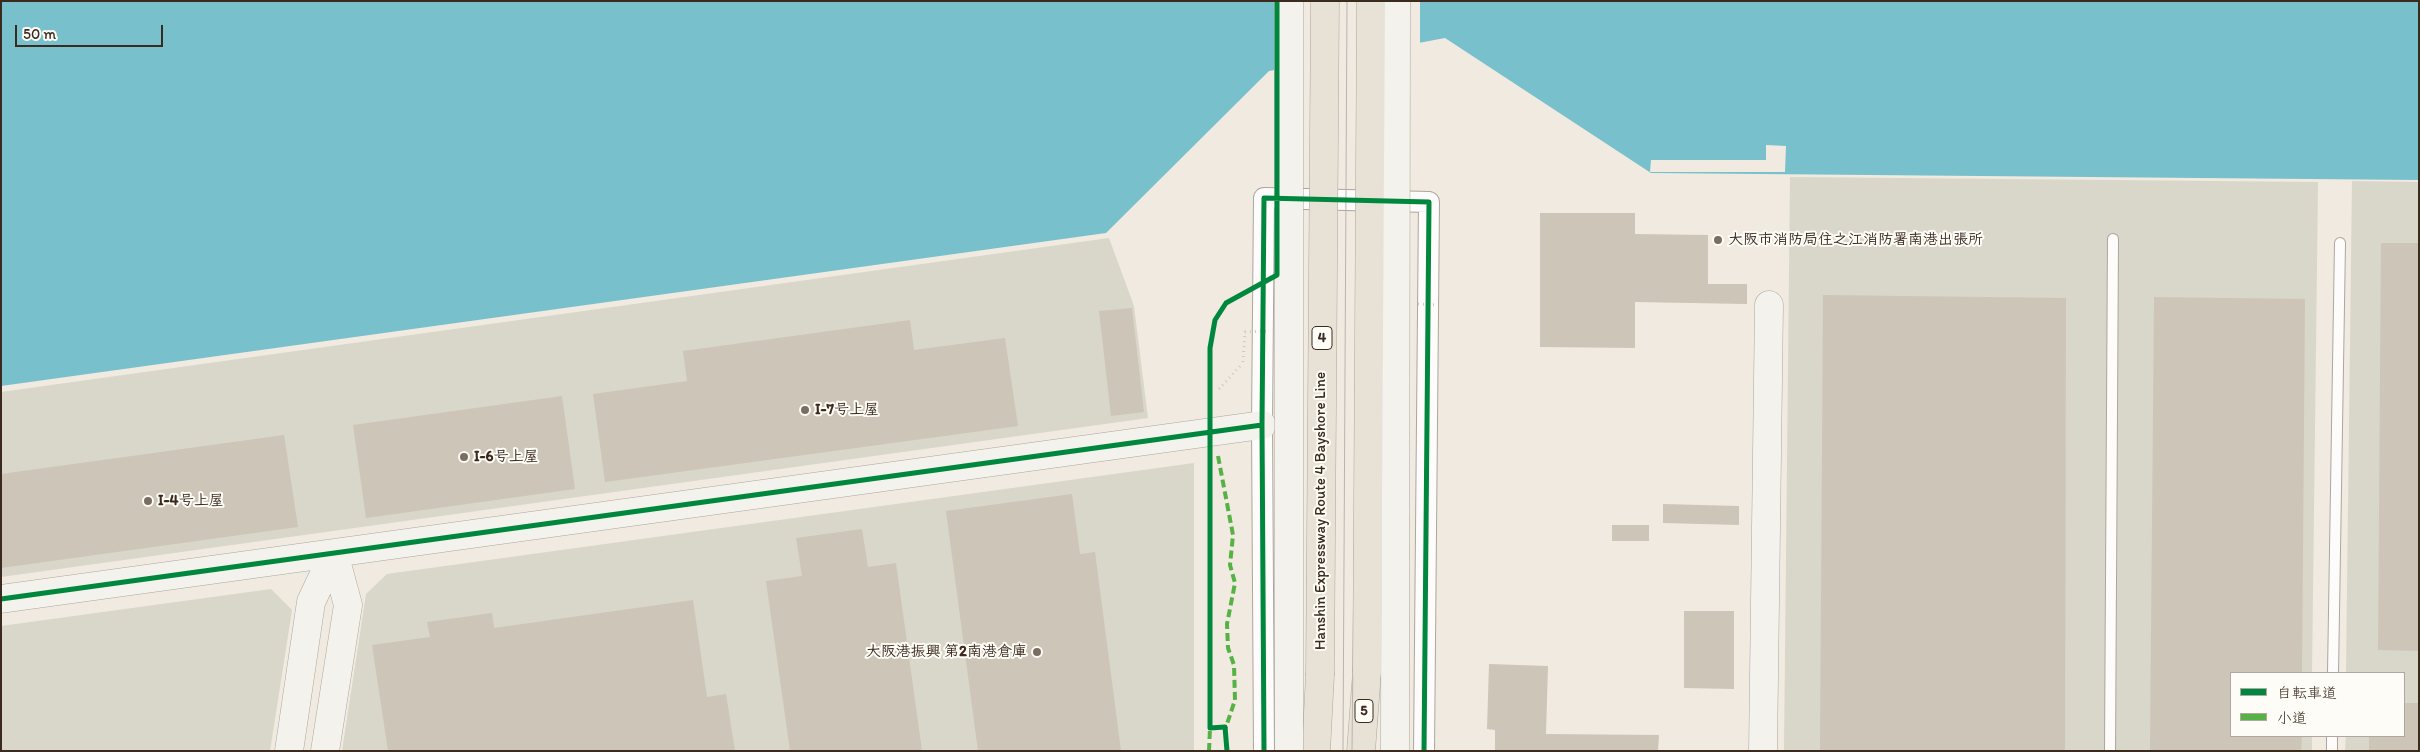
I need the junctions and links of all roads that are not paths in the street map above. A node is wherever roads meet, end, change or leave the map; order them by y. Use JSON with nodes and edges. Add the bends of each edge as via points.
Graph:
{"nodes":[{"id":1,"x":1289,"y":1,"type":"edge"},
{"id":2,"x":1325,"y":1,"type":"edge"},
{"id":3,"x":1371,"y":1,"type":"edge"},
{"id":4,"x":1396,"y":1,"type":"edge"},
{"id":5,"x":2113,"y":239,"type":"dead end"},
{"id":6,"x":2340,"y":243,"type":"dead end"},
{"id":7,"x":1769,"y":305,"type":"dead end"},
{"id":8,"x":1262,"y":425,"type":"junction"},
{"id":9,"x":334,"y":553,"type":"junction"},
{"id":10,"x":1,"y":599,"type":"edge"},
{"id":11,"x":1367,"y":672,"type":"junction"},
{"id":12,"x":2333,"y":672,"type":"edge"},
{"id":13,"x":1320,"y":675,"type":"junction"},
{"id":14,"x":2332,"y":737,"type":"edge"},
{"id":15,"x":289,"y":751,"type":"edge"},
{"id":16,"x":325,"y":751,"type":"edge"},
{"id":17,"x":1264,"y":751,"type":"edge"},
{"id":18,"x":1289,"y":751,"type":"edge"},
{"id":19,"x":1316,"y":751,"type":"edge"},
{"id":20,"x":1321,"y":751,"type":"edge"},
{"id":21,"x":1361,"y":751,"type":"edge"},
{"id":22,"x":1366,"y":751,"type":"edge"},
{"id":23,"x":1395,"y":751,"type":"edge"},
{"id":24,"x":1424,"y":751,"type":"edge"},
{"id":25,"x":1763,"y":751,"type":"edge"},
{"id":26,"x":2110,"y":751,"type":"edge"},
{"id":27,"x":2332,"y":751,"type":"edge"}],
"edges":[{"from":1,"to":18,"type":"street","bridge":true},
{"from":2,"to":13,"type":"highway","name":"Hanshin Expressway Route 4 Bayshore Line","number":"4","bridge":true},
{"from":3,"to":11,"type":"highway","bridge":true},
{"from":4,"to":23,"type":"street","bridge":true},
{"from":5,"to":26,"type":"lane"},
{"from":6,"to":12,"type":"lane"},
{"from":7,"to":25,"type":"street"},
{"from":8,"to":9,"type":"street"},
{"from":8,"to":17,"type":"street"},
{"from":8,"to":24,"type":"street","via":[[1264,198],[1428,202]]},
{"from":9,"to":10,"type":"street"},
{"from":9,"to":15,"type":"street","via":[[311,602]]},
{"from":9,"to":16,"type":"street","via":[[348,605]]},
{"from":11,"to":21,"type":"highway","number":"5"},
{"from":11,"to":22,"type":"highway"},
{"from":13,"to":19,"type":"highway","name":"Hanshin Expressway Route 4 Bayshore Line","number":"4"},
{"from":13,"to":20,"type":"highway"},
{"from":14,"to":27,"type":"lane"}]}
